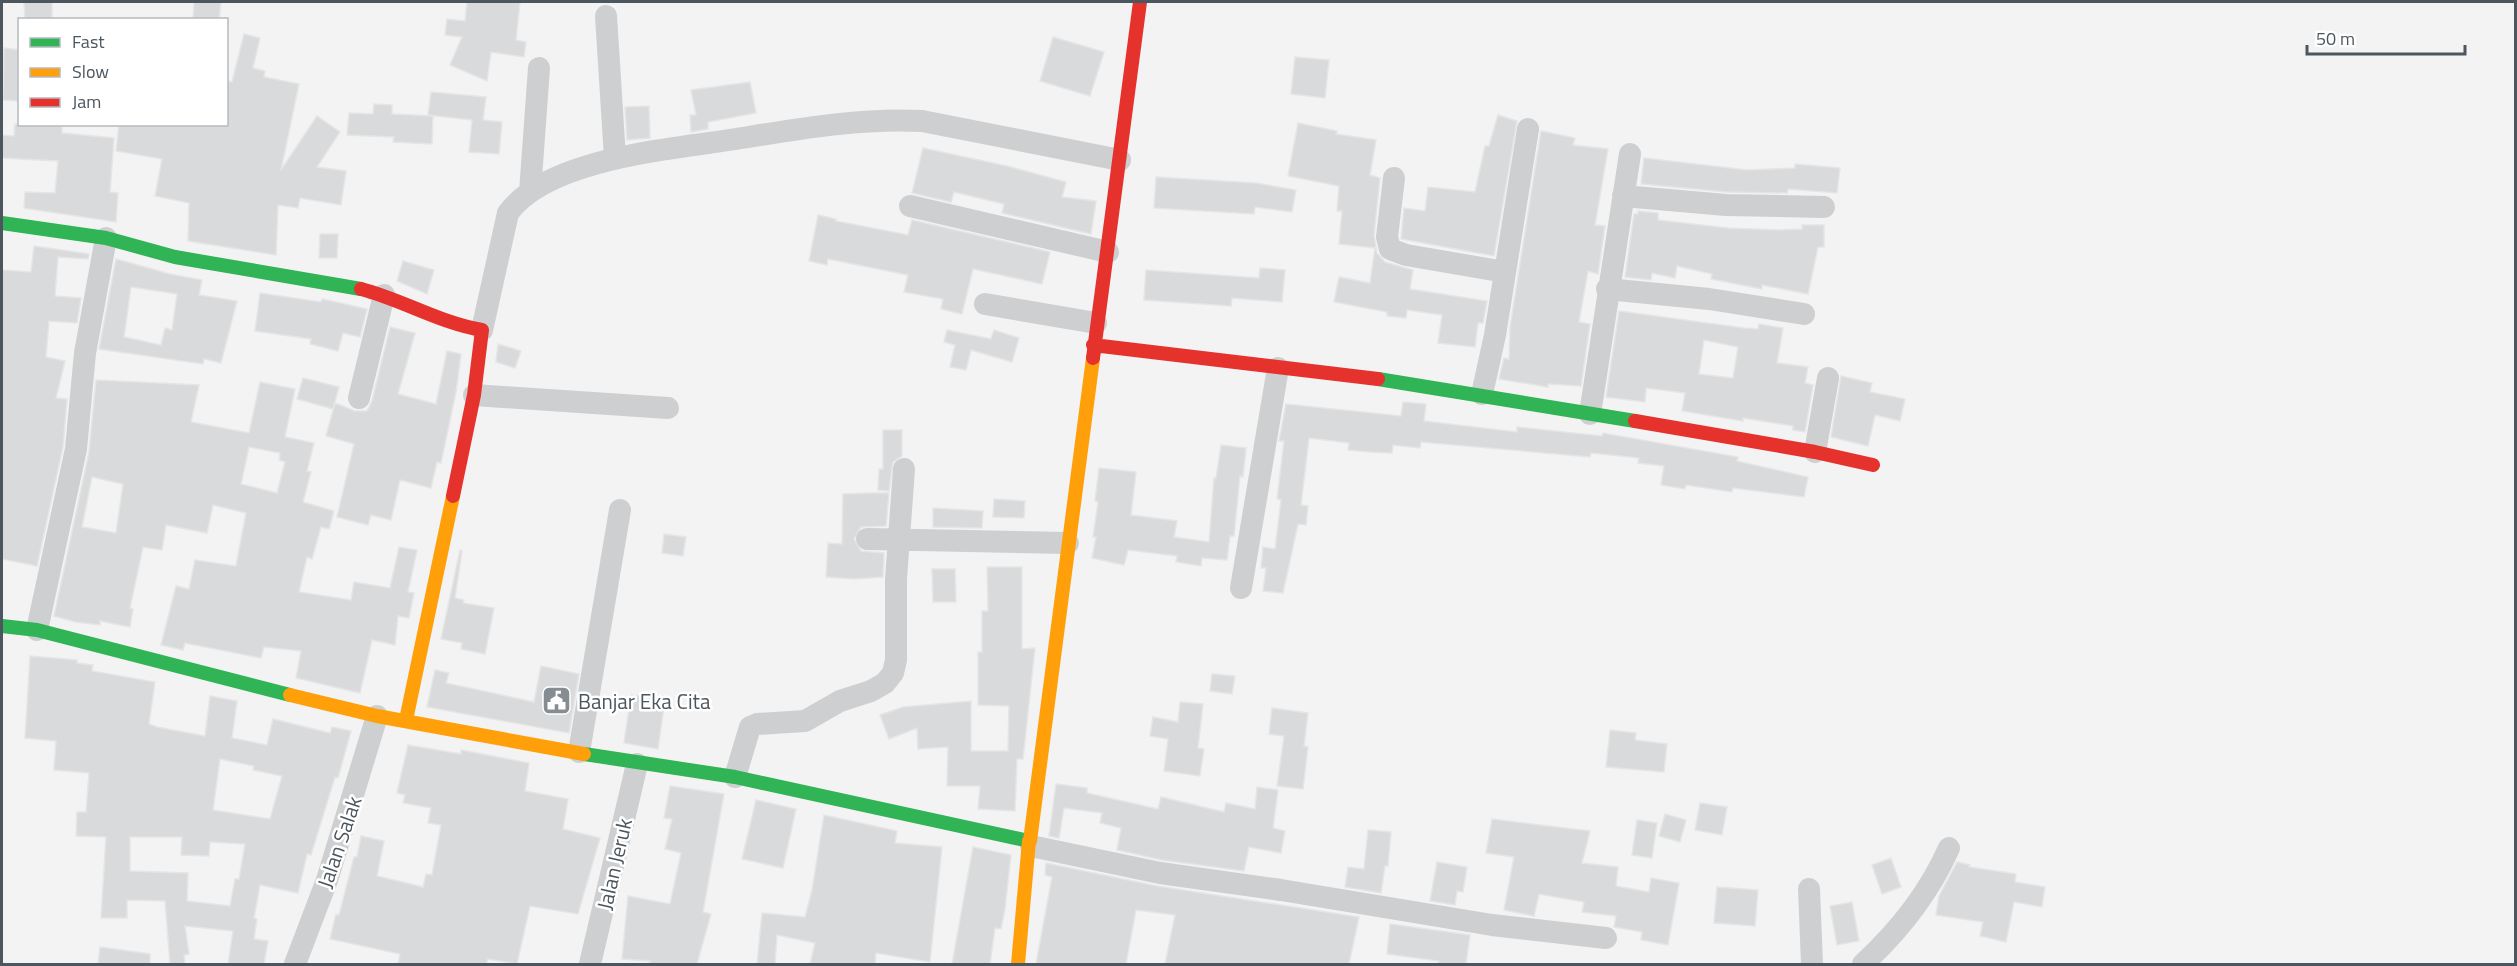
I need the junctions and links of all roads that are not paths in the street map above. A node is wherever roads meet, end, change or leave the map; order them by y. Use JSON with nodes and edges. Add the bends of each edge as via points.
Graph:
{"nodes":[{"id":1,"x":1140,"y":2,"type":"edge"},
{"id":2,"x":606,"y":16,"type":"dead end"},
{"id":3,"x":539,"y":68,"type":"dead end"},
{"id":4,"x":1528,"y":129,"type":"dead end"},
{"id":5,"x":1630,"y":154,"type":"dead end"},
{"id":6,"x":615,"y":158,"type":"junction"},
{"id":7,"x":1120,"y":160,"type":"junction"},
{"id":8,"x":1394,"y":178,"type":"dead end"},
{"id":9,"x":530,"y":192,"type":"junction"},
{"id":10,"x":1623,"y":196,"type":"junction"},
{"id":11,"x":910,"y":206,"type":"dead end"},
{"id":12,"x":1824,"y":207,"type":"dead end"},
{"id":13,"x":2,"y":223,"type":"edge"},
{"id":14,"x":106,"y":238,"type":"junction"},
{"id":15,"x":1108,"y":252,"type":"junction"},
{"id":16,"x":1505,"y":272,"type":"junction"},
{"id":17,"x":1607,"y":289,"type":"junction"},
{"id":18,"x":384,"y":295,"type":"junction"},
{"id":19,"x":985,"y":304,"type":"dead end"},
{"id":20,"x":1804,"y":314,"type":"dead end"},
{"id":21,"x":482,"y":330,"type":"junction"},
{"id":22,"x":1095,"y":334,"type":"junction"},
{"id":23,"x":1278,"y":368,"type":"junction"},
{"id":24,"x":1828,"y":378,"type":"dead end"},
{"id":25,"x":1482,"y":394,"type":"junction"},
{"id":26,"x":474,"y":395,"type":"junction"},
{"id":27,"x":359,"y":398,"type":"dead end"},
{"id":28,"x":668,"y":408,"type":"dead end"},
{"id":29,"x":1590,"y":414,"type":"junction"},
{"id":30,"x":1815,"y":452,"type":"junction"},
{"id":31,"x":1873,"y":465,"type":"dead end"},
{"id":32,"x":904,"y":469,"type":"dead end"},
{"id":33,"x":620,"y":510,"type":"dead end"},
{"id":34,"x":867,"y":539,"type":"dead end"},
{"id":35,"x":900,"y":539,"type":"junction"},
{"id":36,"x":1068,"y":543,"type":"junction"},
{"id":37,"x":1241,"y":588,"type":"dead end"},
{"id":38,"x":2,"y":626,"type":"edge"},
{"id":39,"x":37,"y":630,"type":"junction"},
{"id":40,"x":377,"y":716,"type":"junction"},
{"id":41,"x":406,"y":720,"type":"junction"},
{"id":42,"x":579,"y":752,"type":"junction"},
{"id":43,"x":637,"y":764,"type":"junction"},
{"id":44,"x":735,"y":777,"type":"junction"},
{"id":45,"x":1031,"y":843,"type":"junction"},
{"id":46,"x":1949,"y":848,"type":"dead end"},
{"id":47,"x":1809,"y":889,"type":"dead end"},
{"id":48,"x":1606,"y":938,"type":"dead end"},
{"id":49,"x":295,"y":964,"type":"edge"},
{"id":50,"x":590,"y":964,"type":"edge"},
{"id":51,"x":1018,"y":964,"type":"edge"},
{"id":52,"x":1812,"y":964,"type":"edge"},
{"id":53,"x":1863,"y":964,"type":"edge"}],
"edges":[{"from":1,"to":7,"type":"street"},
{"from":2,"to":6,"type":"street"},
{"from":3,"to":9,"type":"street"},
{"from":4,"to":16,"type":"street"},
{"from":5,"to":10,"type":"street"},
{"from":6,"to":7,"type":"street","via":[[828,125],[897,120],[922,121]]},
{"from":6,"to":9,"type":"street"},
{"from":7,"to":15,"type":"street"},
{"from":8,"to":16,"type":"street","via":[[1387,237],[1390,249]]},
{"from":9,"to":21,"type":"street","via":[[508,213]]},
{"from":10,"to":12,"type":"street","via":[[1726,205]]},
{"from":10,"to":17,"type":"street"},
{"from":11,"to":15,"type":"street"},
{"from":13,"to":14,"type":"street"},
{"from":14,"to":18,"type":"street","via":[[175,257],[348,285]]},
{"from":14,"to":39,"type":"street","via":[[85,353],[76,449]]},
{"from":15,"to":22,"type":"street"},
{"from":16,"to":25,"type":"street"},
{"from":17,"to":20,"type":"street"},
{"from":17,"to":29,"type":"street"},
{"from":18,"to":21,"type":"street","via":[[457,326]]},
{"from":18,"to":27,"type":"street"},
{"from":19,"to":22,"type":"street"},
{"from":21,"to":26,"type":"street"},
{"from":22,"to":23,"type":"street"},
{"from":22,"to":36,"type":"street"},
{"from":23,"to":25,"type":"street"},
{"from":23,"to":37,"type":"street"},
{"from":24,"to":30,"type":"street"},
{"from":25,"to":29,"type":"street"},
{"from":26,"to":28,"type":"street"},
{"from":26,"to":41,"type":"street"},
{"from":29,"to":30,"type":"street"},
{"from":30,"to":31,"type":"street"},
{"from":32,"to":35,"type":"street"},
{"from":33,"to":42,"type":"street"},
{"from":34,"to":35,"type":"street"},
{"from":35,"to":36,"type":"street"},
{"from":35,"to":44,"type":"street","via":[[893,673],[885,683],[840,701],[805,721],[757,724],[750,728]]},
{"from":36,"to":45,"type":"street"},
{"from":38,"to":39,"type":"street"},
{"from":39,"to":40,"type":"street"},
{"from":40,"to":41,"type":"street"},
{"from":40,"to":49,"type":"street","name":"Jalan Salak","via":[[331,869]]},
{"from":41,"to":42,"type":"street"},
{"from":42,"to":43,"type":"street"},
{"from":43,"to":44,"type":"street"},
{"from":43,"to":50,"type":"street","name":"Jalan Jeruk"},
{"from":44,"to":45,"type":"street"},
{"from":45,"to":48,"type":"street","via":[[1160,873],[1492,925]]},
{"from":45,"to":51,"type":"street"},
{"from":46,"to":53,"type":"street","via":[[1904,923]]},
{"from":47,"to":52,"type":"street"}]}
